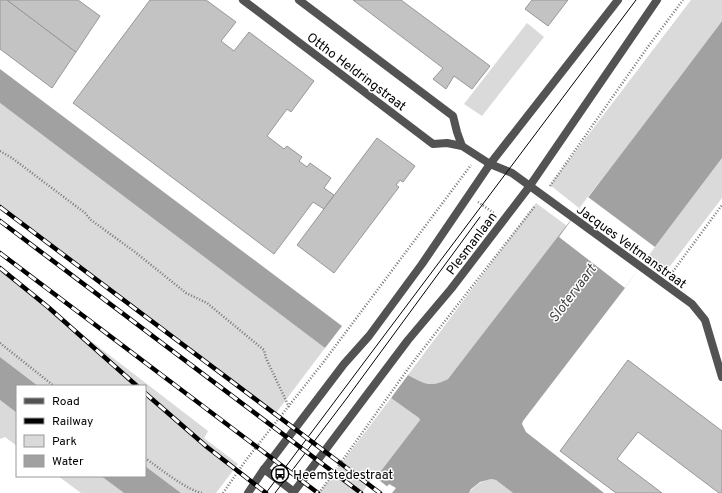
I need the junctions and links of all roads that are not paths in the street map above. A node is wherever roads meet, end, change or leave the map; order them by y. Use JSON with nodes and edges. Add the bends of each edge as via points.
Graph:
{"nodes":[{"id":1,"x":243,"y":0,"type":"edge"},
{"id":2,"x":299,"y":0,"type":"edge"},
{"id":3,"x":618,"y":0,"type":"edge"},
{"id":4,"x":657,"y":0,"type":"edge"},
{"id":5,"x":462,"y":146,"type":"junction"},
{"id":6,"x":490,"y":164,"type":"junction"},
{"id":7,"x":529,"y":187,"type":"junction"},
{"id":8,"x":722,"y":377,"type":"edge"},
{"id":9,"x":263,"y":470,"type":"junction"},
{"id":10,"x":294,"y":492,"type":"edge"},
{"id":11,"x":248,"y":493,"type":"edge"}],
"edges":[{"from":1,"to":5,"type":"street","name":"Ottho Heldringstraat","via":[[433,144]]},
{"from":2,"to":5,"type":"street","name":"Ottho Heldringstraat","via":[[453,116]]},
{"from":3,"to":6,"type":"street","name":"Plesmanlaan"},
{"from":4,"to":7,"type":"street","name":"Plesmanlaan"},
{"from":5,"to":6,"type":"street","name":"Ottho Heldringstraat"},
{"from":6,"to":7,"type":"street","name":"Jacques Veltmanstraat","via":[[512,174]]},
{"from":6,"to":9,"type":"street","name":"Plesmanlaan","via":[[369,336],[344,364]]},
{"from":7,"to":8,"type":"street","name":"Jacques Veltmanstraat","via":[[692,304],[705,320]]},
{"from":7,"to":10,"type":"street","name":"Plesmanlaan","via":[[452,289],[408,340]]},
{"from":9,"to":10,"type":"street"},
{"from":9,"to":11,"type":"street"}]}
